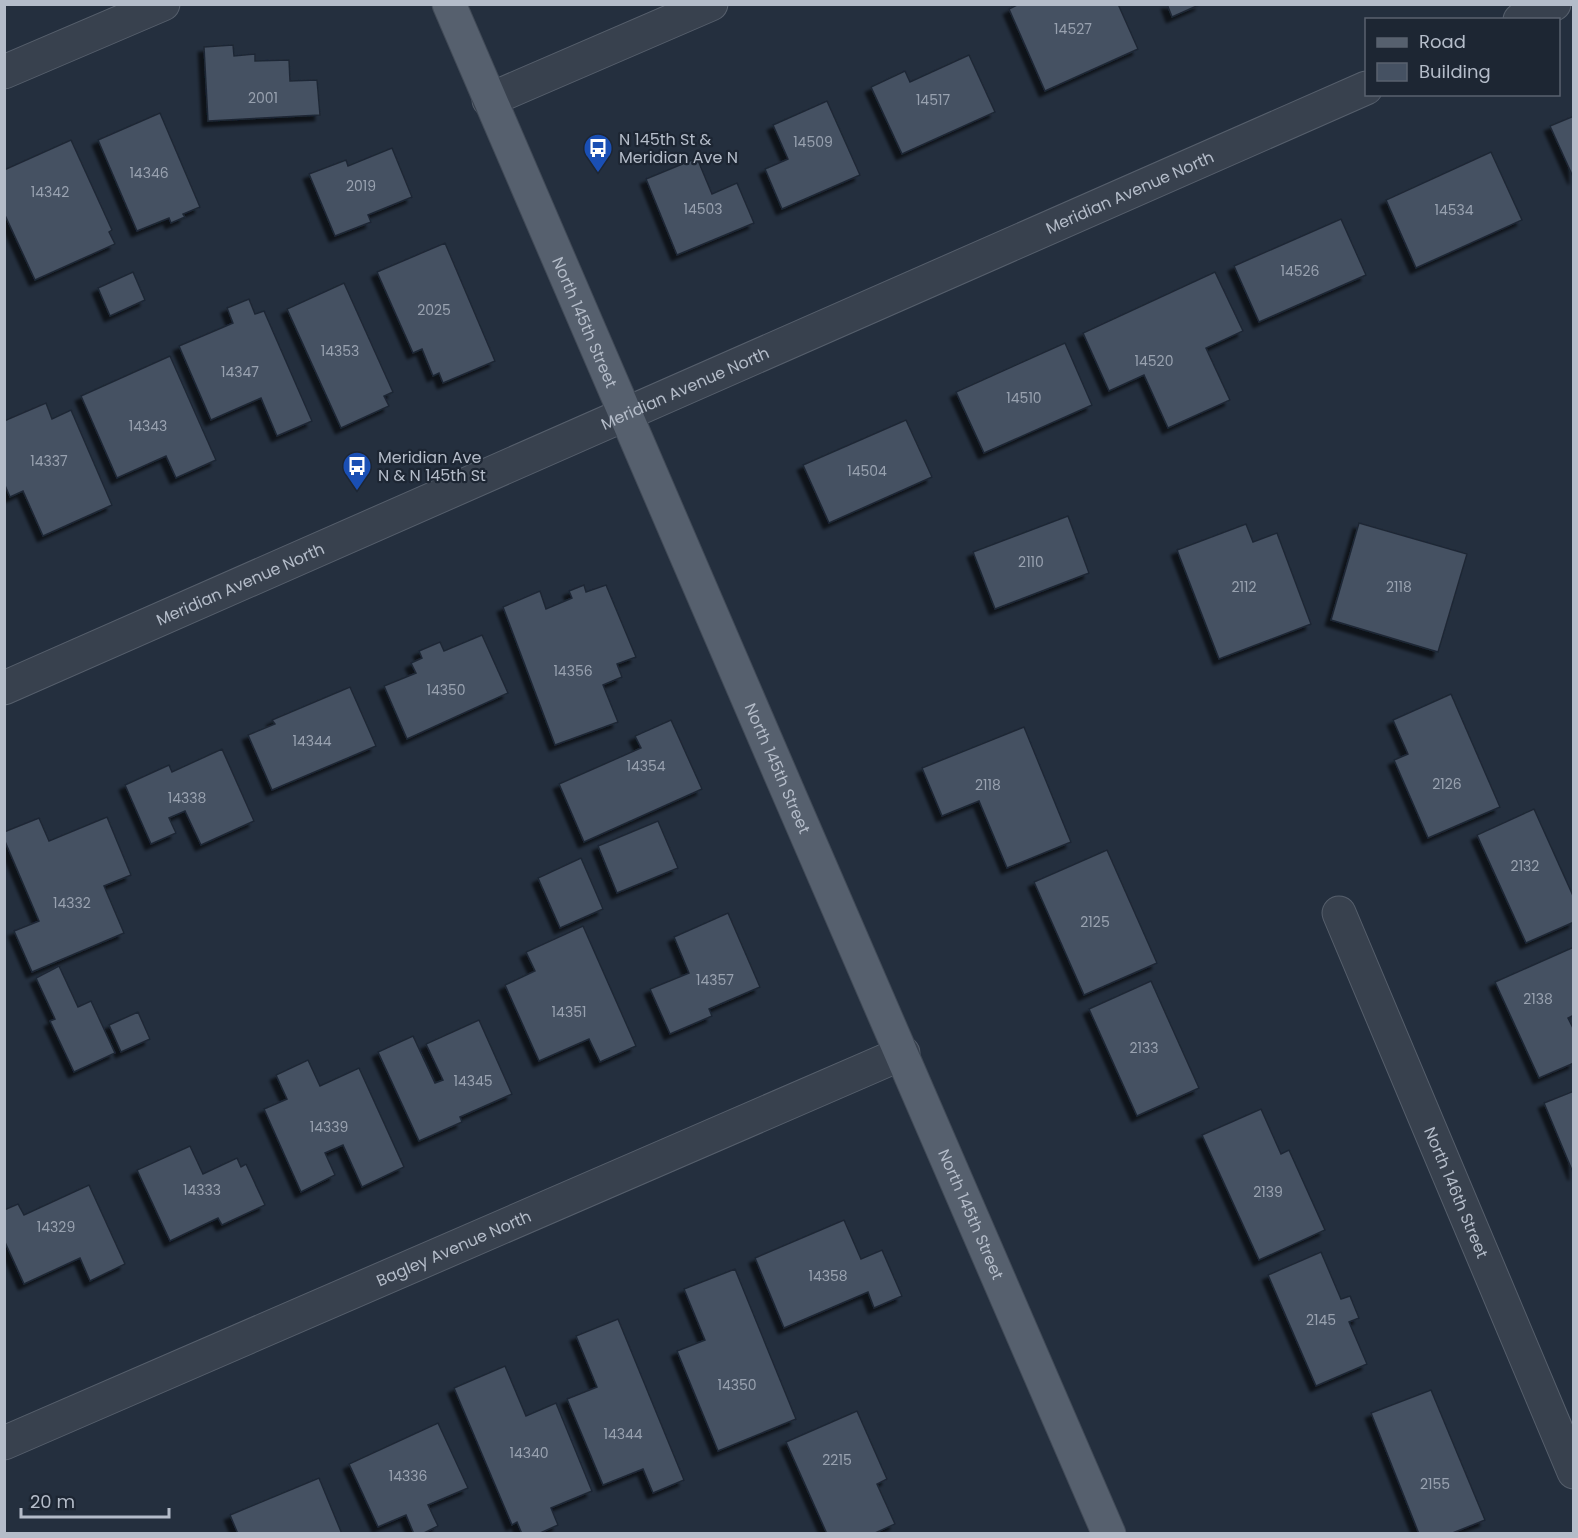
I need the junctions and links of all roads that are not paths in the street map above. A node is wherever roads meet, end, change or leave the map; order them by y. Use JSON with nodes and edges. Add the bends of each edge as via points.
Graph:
{"nodes":[{"id":1,"x":163,"y":4,"type":"edge"},
{"id":2,"x":449,"y":4,"type":"edge"},
{"id":3,"x":711,"y":4,"type":"edge"},
{"id":4,"x":1554,"y":4,"type":"edge"},
{"id":5,"x":1524,"y":18,"type":"edge"},
{"id":6,"x":4,"y":72,"type":"edge"},
{"id":7,"x":1365,"y":88,"type":"edge"},
{"id":8,"x":489,"y":100,"type":"junction"},
{"id":9,"x":623,"y":415,"type":"junction"},
{"id":10,"x":4,"y":688,"type":"edge"},
{"id":11,"x":1339,"y":913,"type":"dead end"},
{"id":12,"x":903,"y":1053,"type":"junction"},
{"id":13,"x":4,"y":1443,"type":"edge"},
{"id":14,"x":1574,"y":1472,"type":"edge"},
{"id":15,"x":1109,"y":1533,"type":"edge"}],
"edges":[{"from":1,"to":6,"type":"street"},
{"from":2,"to":8,"type":"main road","name":"North 145th Street"},
{"from":3,"to":8,"type":"street"},
{"from":4,"to":5,"type":"street"},
{"from":7,"to":9,"type":"street","name":"Meridian Avenue North"},
{"from":8,"to":9,"type":"main road","name":"North 145th Street"},
{"from":9,"to":10,"type":"street","name":"Meridian Avenue North"},
{"from":9,"to":12,"type":"main road","name":"North 145th Street"},
{"from":11,"to":14,"type":"street","name":"North 146th Street"},
{"from":12,"to":13,"type":"street","name":"Bagley Avenue North"},
{"from":12,"to":15,"type":"main road","name":"North 145th Street"}]}
